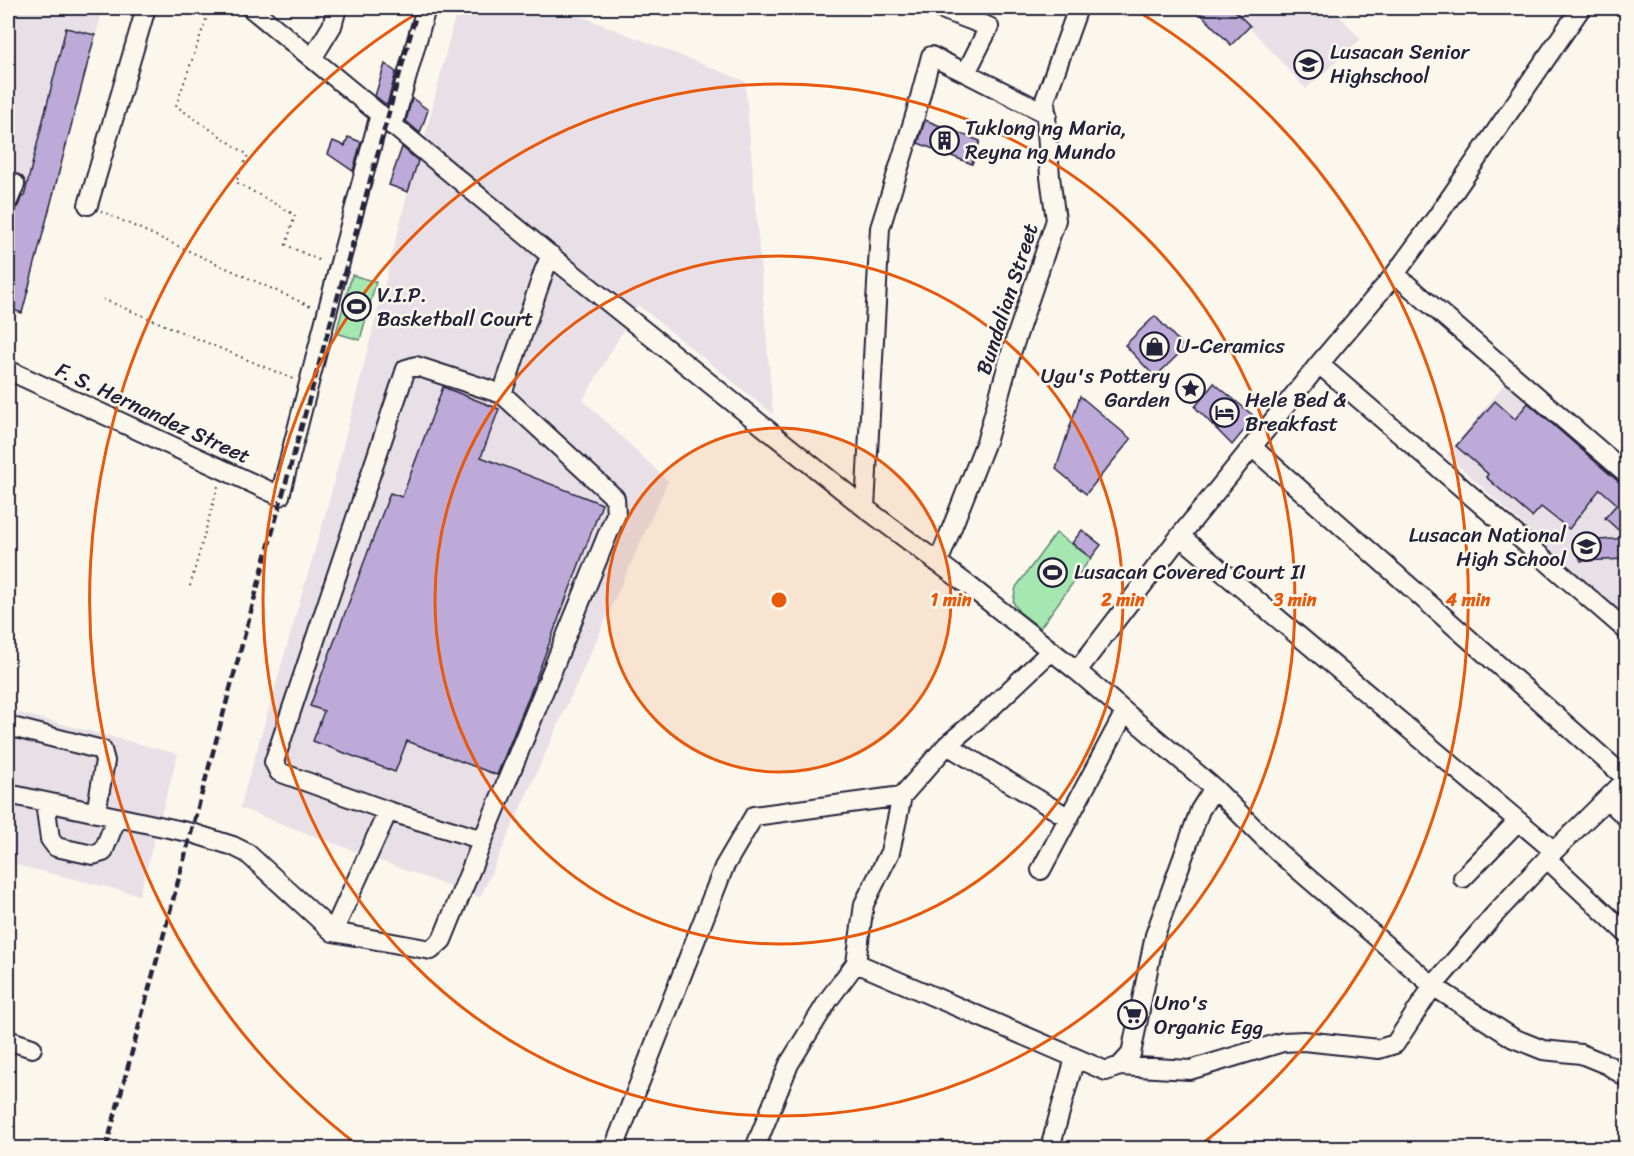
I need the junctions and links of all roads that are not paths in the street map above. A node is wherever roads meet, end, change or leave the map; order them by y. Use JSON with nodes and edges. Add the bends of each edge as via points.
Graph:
{"nodes":[{"id":1,"x":146,"y":8,"type":"edge"},
{"id":2,"x":251,"y":8,"type":"edge"},
{"id":3,"x":337,"y":8,"type":"edge"},
{"id":4,"x":426,"y":8,"type":"edge"},
{"id":5,"x":939,"y":8,"type":"edge"},
{"id":6,"x":1078,"y":8,"type":"edge"},
{"id":7,"x":1581,"y":8,"type":"edge"},
{"id":8,"x":313,"y":57,"type":"junction"},
{"id":9,"x":966,"y":74,"type":"junction"},
{"id":10,"x":1047,"y":114,"type":"junction"},
{"id":11,"x":386,"y":120,"type":"junction"},
{"id":12,"x":15,"y":184,"type":"dead end"},
{"id":13,"x":8,"y":201,"type":"edge"},
{"id":14,"x":88,"y":205,"type":"road end"},
{"id":15,"x":551,"y":255,"type":"junction"},
{"id":16,"x":1395,"y":274,"type":"junction"},
{"id":17,"x":1319,"y":364,"type":"junction"},
{"id":18,"x":8,"y":370,"type":"edge"},
{"id":19,"x":502,"y":394,"type":"junction"},
{"id":20,"x":1252,"y":447,"type":"junction"},
{"id":21,"x":1626,"y":472,"type":"edge"},
{"id":22,"x":865,"y":508,"type":"junction"},
{"id":23,"x":1180,"y":536,"type":"junction"},
{"id":24,"x":938,"y":563,"type":"junction"},
{"id":25,"x":1626,"y":630,"type":"edge"},
{"id":26,"x":1051,"y":651,"type":"junction"},
{"id":27,"x":1077,"y":671,"type":"junction"},
{"id":28,"x":1125,"y":712,"type":"junction"},
{"id":29,"x":8,"y":726,"type":"edge"},
{"id":30,"x":947,"y":745,"type":"junction"},
{"id":31,"x":1626,"y":779,"type":"edge"},
{"id":32,"x":1214,"y":788,"type":"junction"},
{"id":33,"x":8,"y":794,"type":"edge"},
{"id":34,"x":902,"y":796,"type":"junction"},
{"id":35,"x":1607,"y":799,"type":"junction"},
{"id":36,"x":45,"y":802,"type":"junction"},
{"id":37,"x":388,"y":811,"type":"junction"},
{"id":38,"x":96,"y":813,"type":"junction"},
{"id":39,"x":117,"y":817,"type":"junction"},
{"id":40,"x":1626,"y":817,"type":"edge"},
{"id":41,"x":1069,"y":818,"type":"junction"},
{"id":42,"x":1518,"y":821,"type":"junction"},
{"id":43,"x":483,"y":840,"type":"junction"},
{"id":44,"x":1551,"y":855,"type":"junction"},
{"id":45,"x":1041,"y":870,"type":"dead end"},
{"id":46,"x":1463,"y":878,"type":"dead end"},
{"id":47,"x":333,"y":932,"type":"junction"},
{"id":48,"x":1626,"y":933,"type":"edge"},
{"id":49,"x":856,"y":963,"type":"junction"},
{"id":50,"x":1432,"y":986,"type":"junction"},
{"id":51,"x":8,"y":1040,"type":"edge"},
{"id":52,"x":32,"y":1048,"type":"dead end"},
{"id":53,"x":1075,"y":1058,"type":"junction"},
{"id":54,"x":1120,"y":1066,"type":"junction"},
{"id":55,"x":1626,"y":1077,"type":"edge"},
{"id":56,"x":614,"y":1149,"type":"edge"},
{"id":57,"x":755,"y":1149,"type":"edge"},
{"id":58,"x":1050,"y":1149,"type":"edge"}],
"edges":[{"from":1,"to":14,"type":"street"},
{"from":2,"to":8,"type":"street"},
{"from":3,"to":8,"type":"street","via":[[332,26]]},
{"from":4,"to":11,"type":"street"},
{"from":5,"to":9,"type":"street","via":[[989,27]]},
{"from":6,"to":10,"type":"street","name":"Bundalian Street","via":[[1045,100]]},
{"from":7,"to":16,"type":"street"},
{"from":8,"to":11,"type":"street"},
{"from":9,"to":10,"type":"street"},
{"from":9,"to":22,"type":"street","via":[[931,56],[880,228]]},
{"from":10,"to":24,"type":"street","name":"Bundalian Street","via":[[1056,220],[987,439]]},
{"from":11,"to":15,"type":"street"},
{"from":11,"to":18,"type":"street","name":"F. S. Hernandez Street","via":[[338,270],[280,496]]},
{"from":12,"to":13,"type":"street"},
{"from":15,"to":19,"type":"street"},
{"from":15,"to":22,"type":"street"},
{"from":16,"to":17,"type":"street"},
{"from":16,"to":21,"type":"street"},
{"from":17,"to":20,"type":"street"},
{"from":17,"to":25,"type":"street"},
{"from":19,"to":37,"type":"street","via":[[416,366],[406,369],[274,762],[279,772]]},
{"from":19,"to":43,"type":"street","via":[[615,498],[616,514]]},
{"from":20,"to":23,"type":"street"},
{"from":20,"to":31,"type":"street"},
{"from":22,"to":24,"type":"street"},
{"from":23,"to":27,"type":"street"},
{"from":23,"to":42,"type":"street"},
{"from":24,"to":26,"type":"street"},
{"from":26,"to":27,"type":"street"},
{"from":26,"to":30,"type":"street"},
{"from":27,"to":28,"type":"street"},
{"from":28,"to":32,"type":"street"},
{"from":28,"to":41,"type":"street"},
{"from":29,"to":38,"type":"street","via":[[102,750],[105,761]]},
{"from":30,"to":34,"type":"street"},
{"from":30,"to":41,"type":"street"},
{"from":31,"to":35,"type":"street"},
{"from":32,"to":50,"type":"street","via":[[1279,853]]},
{"from":32,"to":54,"type":"street","via":[[1200,810],[1155,935],[1131,1054]]},
{"from":33,"to":36,"type":"street"},
{"from":34,"to":49,"type":"street","via":[[890,852],[864,904]]},
{"from":34,"to":56,"type":"street","via":[[754,816],[724,867]]},
{"from":35,"to":40,"type":"street"},
{"from":35,"to":44,"type":"street"},
{"from":36,"to":38,"type":"street"},
{"from":36,"to":39,"type":"street","via":[[50,839],[56,847],[93,855],[103,852]]},
{"from":37,"to":43,"type":"street"},
{"from":37,"to":47,"type":"street"},
{"from":38,"to":39,"type":"street"},
{"from":39,"to":47,"type":"street","via":[[192,833],[248,853]]},
{"from":41,"to":45,"type":"street"},
{"from":42,"to":44,"type":"street"},
{"from":42,"to":46,"type":"street"},
{"from":43,"to":47,"type":"street","via":[[442,940],[430,950]]},
{"from":44,"to":48,"type":"street"},
{"from":44,"to":50,"type":"street"},
{"from":49,"to":53,"type":"street"},
{"from":49,"to":57,"type":"street","via":[[789,1064]]},
{"from":50,"to":54,"type":"street","via":[[1395,1044],[1379,1049],[1283,1042],[1190,1070]]},
{"from":50,"to":55,"type":"street","via":[[1513,1038],[1543,1050],[1581,1054]]},
{"from":51,"to":52,"type":"street"},
{"from":53,"to":54,"type":"street","via":[[1106,1071]]},
{"from":53,"to":58,"type":"street"}]}
